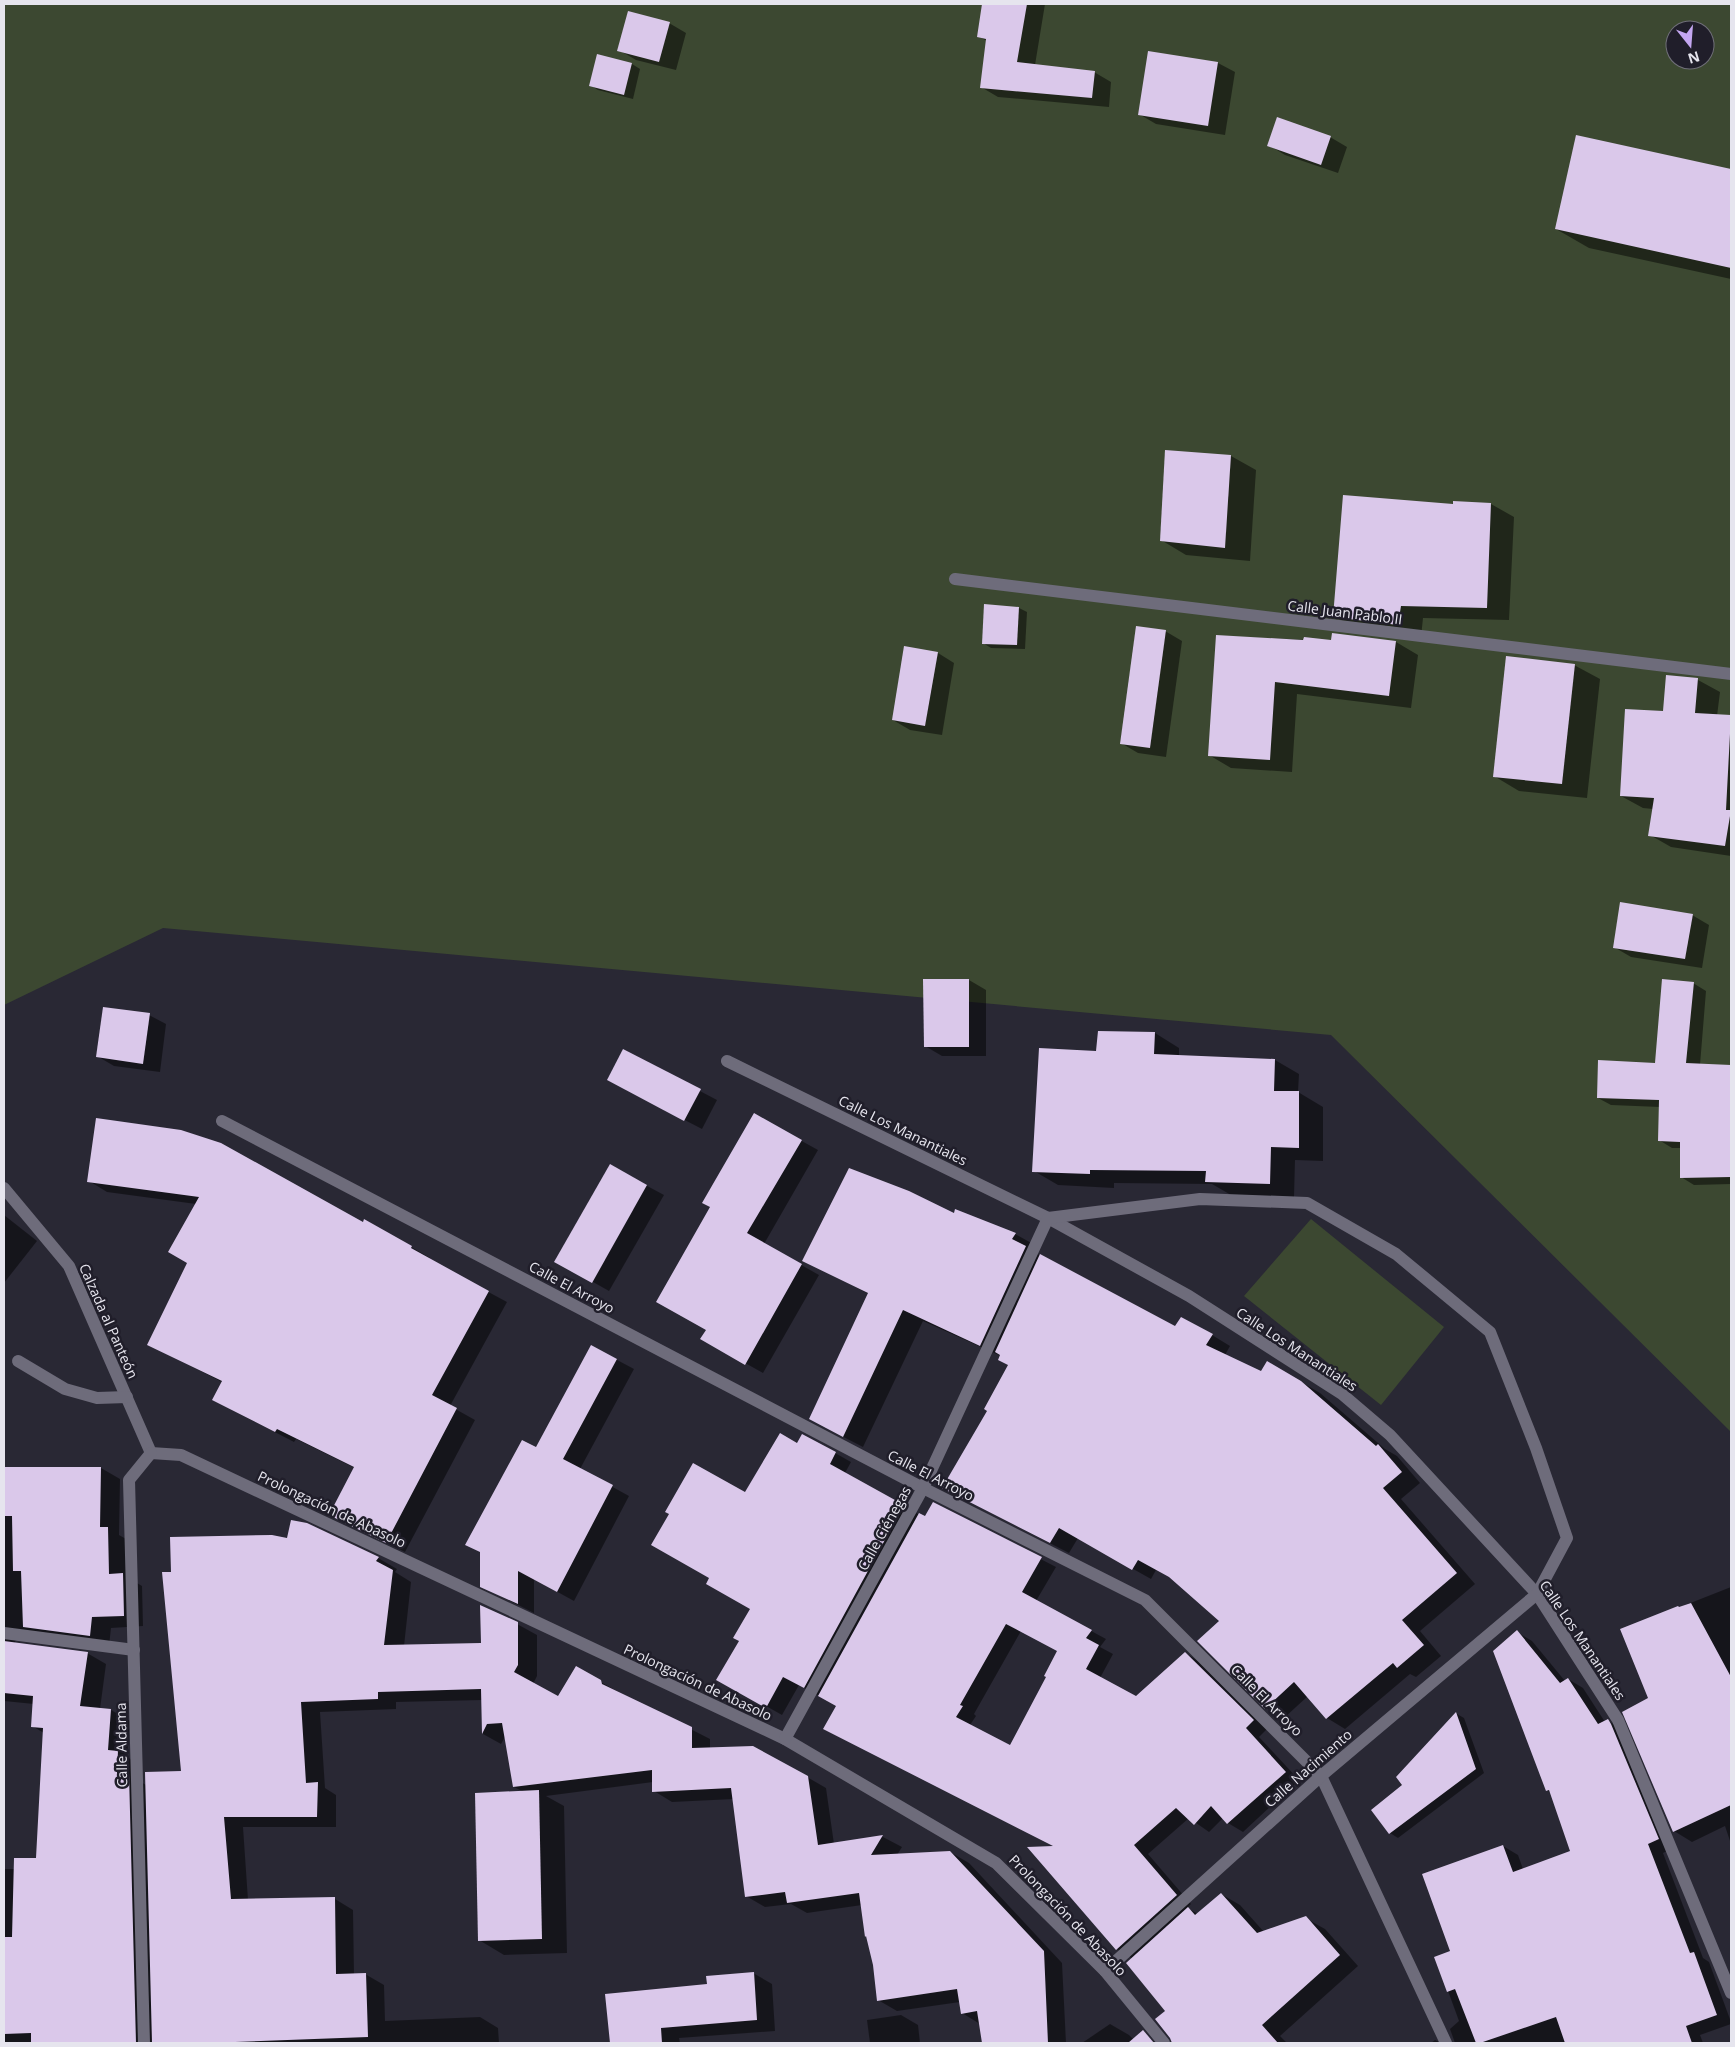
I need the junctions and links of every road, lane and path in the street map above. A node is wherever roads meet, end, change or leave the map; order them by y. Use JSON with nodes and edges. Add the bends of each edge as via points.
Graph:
{"nodes":[{"id":1,"x":956,"y":579,"type":"dead end"},
{"id":2,"x":1731,"y":674,"type":"edge"},
{"id":3,"x":728,"y":1061,"type":"dead end"},
{"id":4,"x":222,"y":1121,"type":"dead end"},
{"id":5,"x":4,"y":1188,"type":"edge"},
{"id":6,"x":1048,"y":1218,"type":"junction"},
{"id":7,"x":18,"y":1361,"type":"dead end"},
{"id":8,"x":127,"y":1397,"type":"junction"},
{"id":9,"x":151,"y":1453,"type":"junction"},
{"id":10,"x":923,"y":1488,"type":"junction"},
{"id":11,"x":1537,"y":1594,"type":"junction"},
{"id":12,"x":4,"y":1633,"type":"edge"},
{"id":13,"x":134,"y":1650,"type":"junction"},
{"id":14,"x":785,"y":1739,"type":"junction"},
{"id":15,"x":1321,"y":1776,"type":"junction"},
{"id":16,"x":1105,"y":1971,"type":"junction"},
{"id":17,"x":1731,"y":1993,"type":"edge"},
{"id":18,"x":144,"y":2043,"type":"edge"},
{"id":19,"x":1164,"y":2043,"type":"edge"},
{"id":20,"x":1446,"y":2043,"type":"edge"}],
"edges":[{"from":1,"to":2,"type":"street","name":"Calle Juan Pablo II"},
{"from":3,"to":6,"type":"street","name":"Calle Los Manantiales"},
{"from":4,"to":10,"type":"street","name":"Calle El Arroyo"},
{"from":5,"to":8,"type":"street","name":"Calzada al Panteón","via":[[69,1266]]},
{"from":6,"to":10,"type":"street","name":"Calle Ciénegas"},
{"from":6,"to":11,"type":"street","name":"Calle Los Manantiales","via":[[1189,1296],[1342,1394],[1390,1435]]},
{"from":6,"to":11,"type":"street","via":[[1200,1199],[1307,1203],[1396,1254],[1490,1332],[1567,1538]]},
{"from":7,"to":8,"type":"street","via":[[65,1389],[97,1398]]},
{"from":8,"to":9,"type":"street","name":"Calzada al Panteón"},
{"from":9,"to":13,"type":"street","name":"Calle Aldama","via":[[129,1480]]},
{"from":9,"to":14,"type":"street","name":"Prolongación de Abasolo","via":[[181,1455]]},
{"from":10,"to":14,"type":"street","name":"Calle Ciénegas"},
{"from":10,"to":15,"type":"street","name":"Calle El Arroyo","via":[[1145,1600]]},
{"from":11,"to":15,"type":"street","name":"Calle Nacimiento"},
{"from":11,"to":17,"type":"street","name":"Calle Los Manantiales","via":[[1618,1720]]},
{"from":12,"to":13,"type":"street"},
{"from":13,"to":18,"type":"street","name":"Calle Aldama"},
{"from":14,"to":16,"type":"street","name":"Prolongación de Abasolo","via":[[996,1863]]},
{"from":15,"to":16,"type":"street","name":"Calle Nacimiento"},
{"from":15,"to":20,"type":"street","name":"Calle El Arroyo"},
{"from":16,"to":19,"type":"street","name":"Prolongación de Abasolo"}]}
